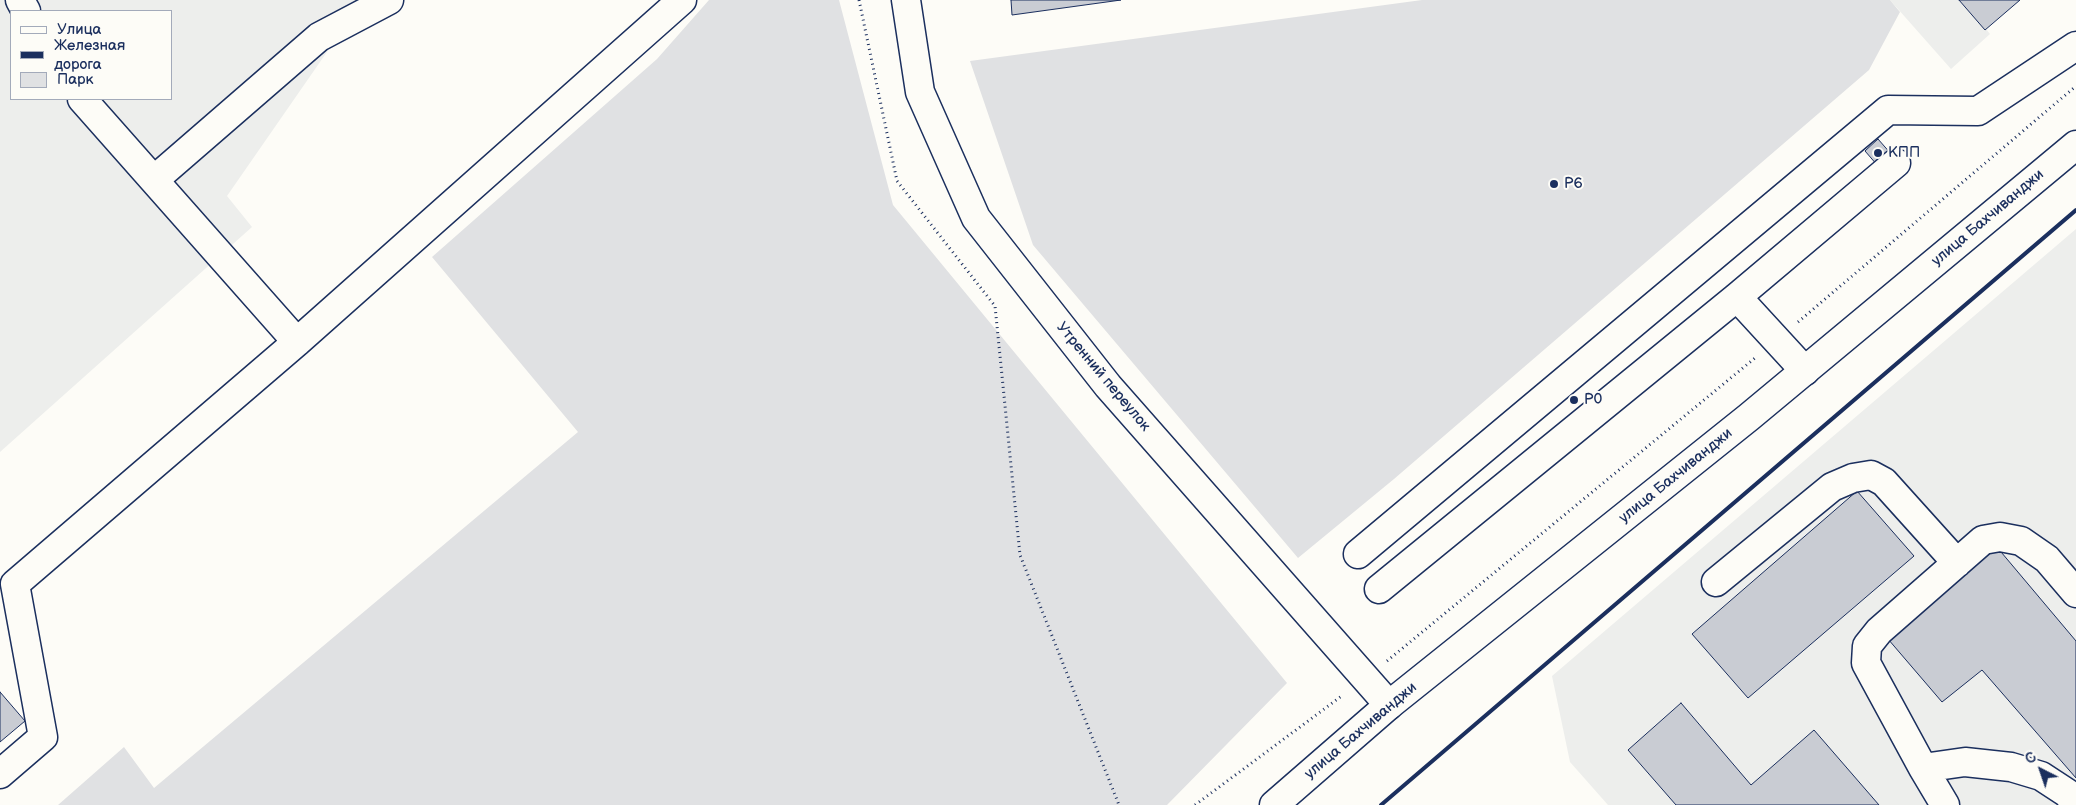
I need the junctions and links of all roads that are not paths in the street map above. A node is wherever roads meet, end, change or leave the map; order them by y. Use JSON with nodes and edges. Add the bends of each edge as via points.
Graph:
{"nodes":[{"id":1,"x":390,"y":0,"type":"edge"},
{"id":2,"x":682,"y":0,"type":"edge"},
{"id":3,"x":906,"y":0,"type":"edge"},
{"id":4,"x":2076,"y":46,"type":"edge"},
{"id":5,"x":83,"y":100,"type":"edge"},
{"id":6,"x":2076,"y":145,"type":"edge"},
{"id":7,"x":1896,"y":163,"type":"dead end"},
{"id":8,"x":154,"y":180,"type":"junction"},
{"id":9,"x":1737,"y":297,"type":"junction"},
{"id":10,"x":297,"y":342,"type":"junction"},
{"id":11,"x":1804,"y":371,"type":"junction"},
{"id":12,"x":1358,"y":554,"type":"dead end"},
{"id":13,"x":1957,"y":563,"type":"junction"},
{"id":14,"x":1716,"y":582,"type":"dead end"},
{"id":15,"x":1379,"y":590,"type":"dead end"},
{"id":16,"x":2076,"y":593,"type":"edge"},
{"id":17,"x":1389,"y":705,"type":"junction"},
{"id":18,"x":1923,"y":768,"type":"junction"},
{"id":19,"x":0,"y":774,"type":"edge"},
{"id":20,"x":2076,"y":804,"type":"edge"},
{"id":21,"x":1274,"y":805,"type":"edge"},
{"id":22,"x":1945,"y":805,"type":"edge"}],
"edges":[{"from":1,"to":8,"type":"main road","via":[[319,37]]},
{"from":2,"to":10,"type":"main road"},
{"from":3,"to":17,"type":"main road","name":"Утренний переулок","via":[[920,92],[976,218],[1108,386]]},
{"from":4,"to":12,"type":"main road","via":[[1978,111],[1888,110]]},
{"from":5,"to":8,"type":"main road"},
{"from":6,"to":11,"type":"main road","name":"улица Бахчиванджи"},
{"from":7,"to":9,"type":"main road"},
{"from":8,"to":10,"type":"main road"},
{"from":9,"to":11,"type":"main road"},
{"from":9,"to":15,"type":"main road"},
{"from":10,"to":19,"type":"main road","via":[[15,584],[43,737]]},
{"from":11,"to":17,"type":"main road","name":"улица Бахчиванджи"},
{"from":13,"to":14,"type":"main road","via":[[1884,482],[1871,475],[1832,487]]},
{"from":13,"to":16,"type":"main road","via":[[1983,540],[2000,537],[2021,541],[2047,559]]},
{"from":13,"to":18,"type":"main road","via":[[1879,631],[1867,646],[1866,663]]},
{"from":17,"to":21,"type":"main road","name":"улица Бахчиванджи"},
{"from":18,"to":20,"type":"main road","via":[[1964,762],[2011,767],[2041,776],[2067,793]]},
{"from":18,"to":22,"type":"main road"}]}
